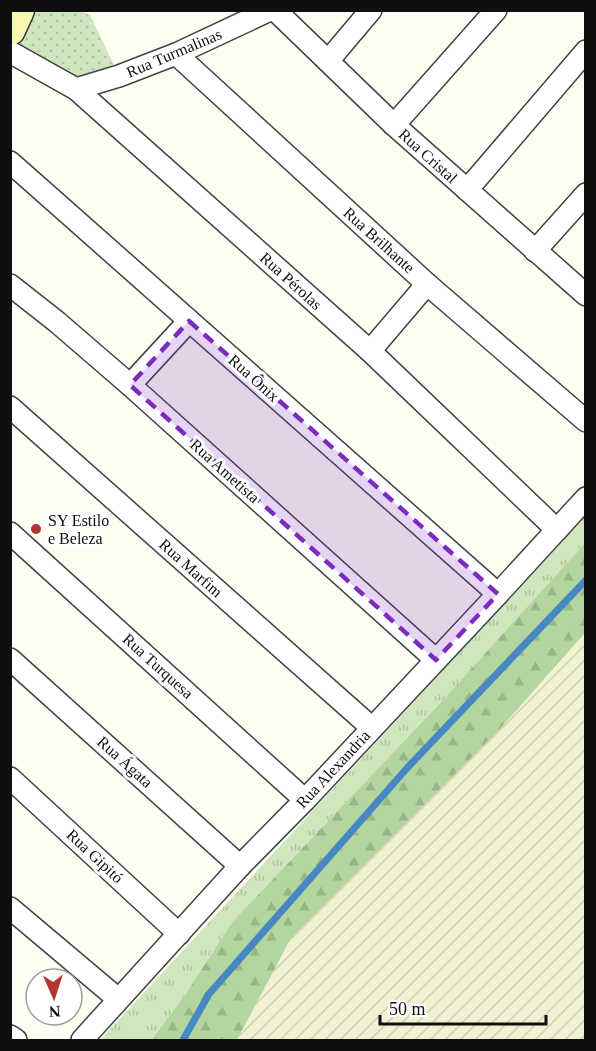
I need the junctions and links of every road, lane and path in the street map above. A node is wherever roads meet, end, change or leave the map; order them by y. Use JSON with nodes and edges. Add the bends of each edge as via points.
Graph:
{"nodes":[{"id":1,"x":19,"y":10,"type":"edge"},
{"id":2,"x":270,"y":10,"type":"edge"},
{"id":3,"x":275,"y":10,"type":"edge"},
{"id":4,"x":372,"y":10,"type":"edge"},
{"id":5,"x":496,"y":10,"type":"edge"},
{"id":6,"x":10,"y":30,"type":"edge"},
{"id":7,"x":585,"y":51,"type":"edge"},
{"id":8,"x":10,"y":52,"type":"edge"},
{"id":9,"x":176,"y":54,"type":"junction"},
{"id":10,"x":328,"y":62,"type":"junction"},
{"id":11,"x":76,"y":89,"type":"junction"},
{"id":12,"x":394,"y":125,"type":"junction"},
{"id":13,"x":10,"y":162,"type":"edge"},
{"id":14,"x":466,"y":190,"type":"junction"},
{"id":15,"x":585,"y":194,"type":"edge"},
{"id":16,"x":535,"y":251,"type":"junction"},
{"id":17,"x":427,"y":284,"type":"junction"},
{"id":18,"x":10,"y":285,"type":"edge"},
{"id":19,"x":585,"y":296,"type":"edge"},
{"id":20,"x":189,"y":321,"type":"junction"},
{"id":21,"x":370,"y":351,"type":"junction"},
{"id":22,"x":130,"y":385,"type":"junction"},
{"id":23,"x":10,"y":407,"type":"edge"},
{"id":24,"x":585,"y":422,"type":"edge"},
{"id":25,"x":585,"y":498,"type":"edge"},
{"id":26,"x":557,"y":530,"type":"junction"},
{"id":27,"x":10,"y":533,"type":"edge"},
{"id":28,"x":498,"y":594,"type":"junction"},
{"id":29,"x":10,"y":659,"type":"edge"},
{"id":30,"x":436,"y":660,"type":"junction"},
{"id":31,"x":372,"y":728,"type":"junction"},
{"id":32,"x":10,"y":778,"type":"edge"},
{"id":33,"x":304,"y":800,"type":"junction"},
{"id":34,"x":240,"y":866,"type":"junction"},
{"id":35,"x":10,"y":908,"type":"edge"},
{"id":36,"x":179,"y":934,"type":"junction"},
{"id":37,"x":118,"y":999,"type":"junction"},
{"id":38,"x":10,"y":1036,"type":"edge"},
{"id":39,"x":16,"y":1041,"type":"edge"},
{"id":40,"x":82,"y":1041,"type":"edge"}],
"edges":[{"from":1,"to":6,"type":"main road"},
{"from":2,"to":9,"type":"street","name":"Rua Turmalinas"},
{"from":3,"to":10,"type":"street","name":"Rua Cristal"},
{"from":4,"to":10,"type":"street"},
{"from":5,"to":12,"type":"street"},
{"from":7,"to":14,"type":"street"},
{"from":8,"to":11,"type":"street","name":"Rua Pérolas"},
{"from":9,"to":11,"type":"street","name":"Rua Turmalinas"},
{"from":9,"to":17,"type":"street","name":"Rua Brilhante"},
{"from":10,"to":12,"type":"street","name":"Rua Cristal"},
{"from":11,"to":21,"type":"street","name":"Rua Pérolas"},
{"from":12,"to":14,"type":"street","name":"Rua Cristal"},
{"from":13,"to":20,"type":"street","name":"Rua Ônix"},
{"from":14,"to":16,"type":"street","name":"Rua Cristal"},
{"from":15,"to":16,"type":"street"},
{"from":16,"to":19,"type":"street","name":"Rua Cristal"},
{"from":17,"to":21,"type":"street"},
{"from":17,"to":24,"type":"street","name":"Rua Brilhante"},
{"from":18,"to":22,"type":"street","name":"Rua Ametista"},
{"from":20,"to":22,"type":"street"},
{"from":20,"to":28,"type":"street","name":"Rua Ônix"},
{"from":21,"to":26,"type":"street","name":"Rua Pérolas"},
{"from":22,"to":30,"type":"street","name":"Rua Ametista"},
{"from":23,"to":31,"type":"street","name":"Rua Marfim"},
{"from":25,"to":26,"type":"street","name":"Rua Alexandria"},
{"from":26,"to":28,"type":"street","name":"Rua Alexandria"},
{"from":27,"to":33,"type":"street","name":"Rua Turquesa"},
{"from":28,"to":30,"type":"street","name":"Rua Alexandria"},
{"from":29,"to":34,"type":"street","name":"Rua Ágata"},
{"from":30,"to":31,"type":"street","name":"Rua Alexandria"},
{"from":31,"to":33,"type":"street","name":"Rua Alexandria"},
{"from":32,"to":36,"type":"street","name":"Rua Gipitó"},
{"from":33,"to":34,"type":"street","name":"Rua Alexandria"},
{"from":34,"to":36,"type":"street","name":"Rua Alexandria"},
{"from":35,"to":37,"type":"street"},
{"from":36,"to":37,"type":"street","name":"Rua Alexandria"},
{"from":37,"to":40,"type":"street","name":"Rua Alexandria"},
{"from":38,"to":39,"type":"street"}]}
